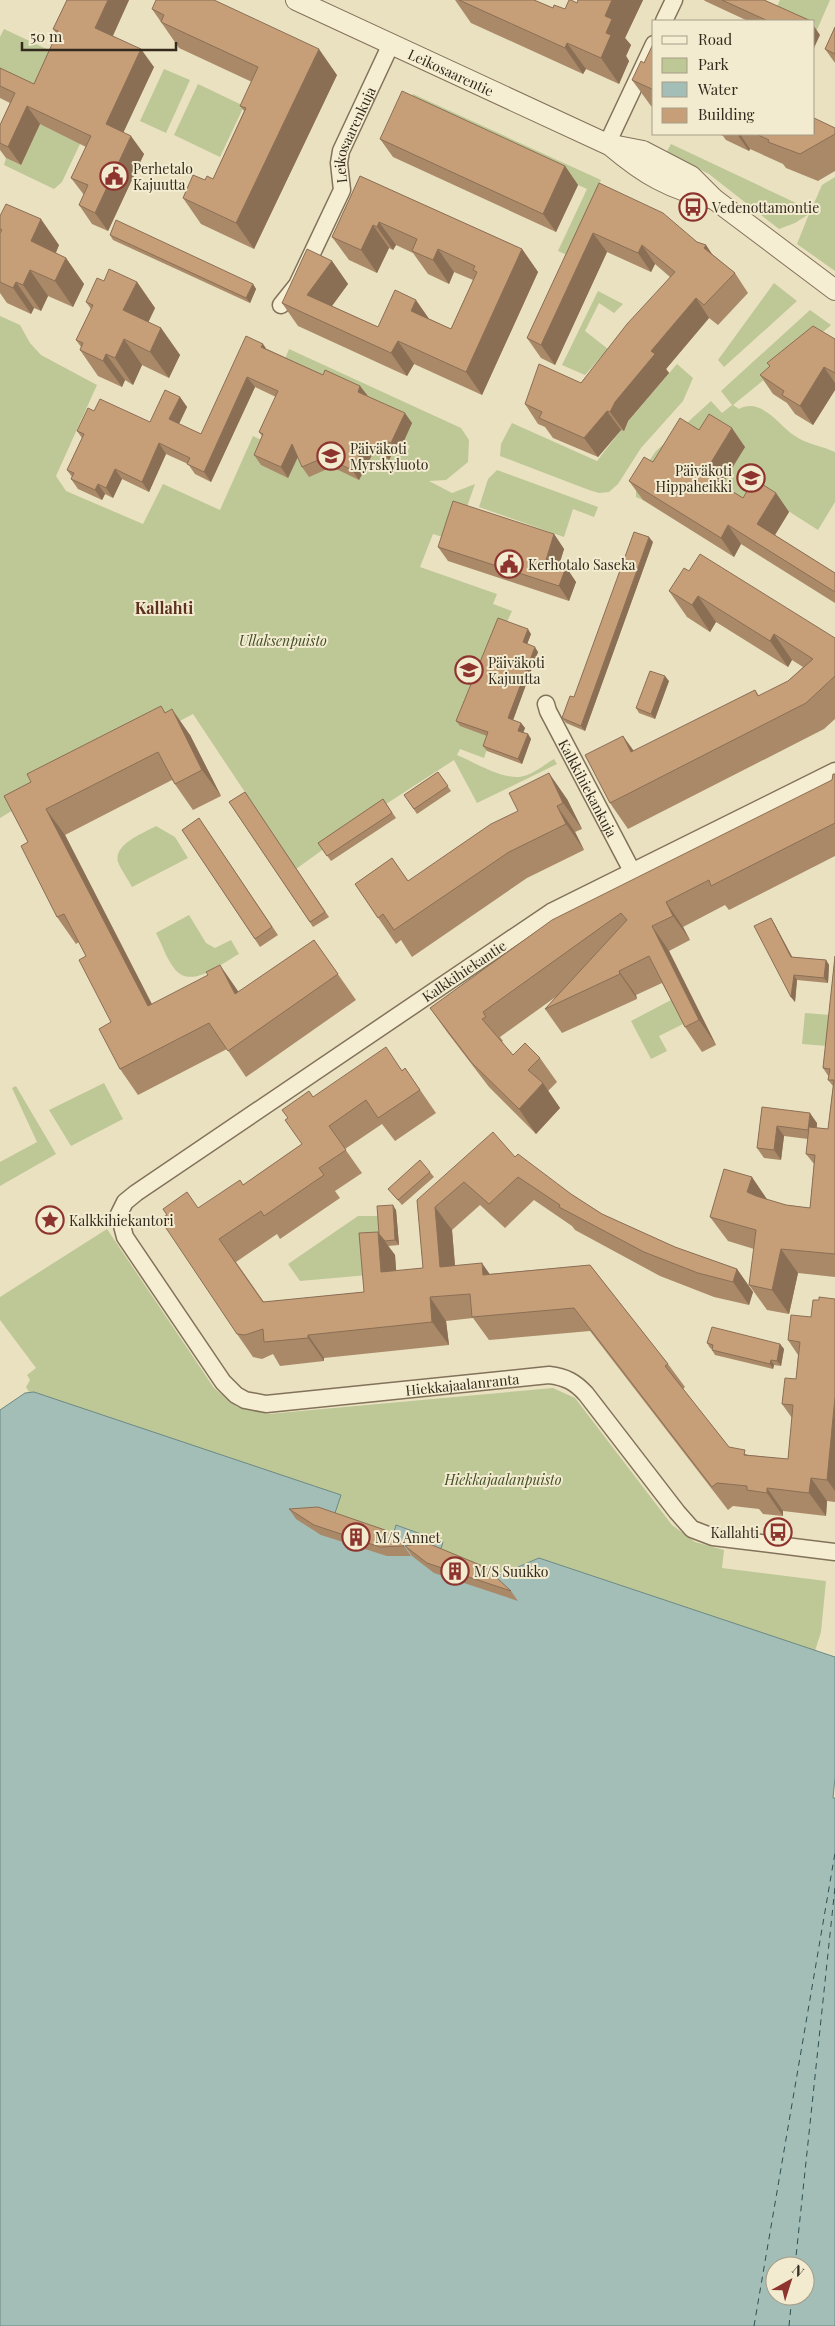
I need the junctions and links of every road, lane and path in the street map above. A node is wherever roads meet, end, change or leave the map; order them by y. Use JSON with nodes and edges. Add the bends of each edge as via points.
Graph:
{"nodes":[{"id":1,"x":296,"y":0,"type":"edge"},
{"id":2,"x":674,"y":0,"type":"edge"},
{"id":3,"x":664,"y":20,"type":"edge"},
{"id":4,"x":391,"y":44,"type":"junction"},
{"id":5,"x":652,"y":48,"type":"edge"},
{"id":6,"x":607,"y":144,"type":"junction"},
{"id":7,"x":835,"y":290,"type":"edge"},
{"id":8,"x":280,"y":305,"type":"dead end"},
{"id":9,"x":546,"y":704,"type":"dead end"},
{"id":10,"x":835,"y":771,"type":"edge"},
{"id":11,"x":632,"y":871,"type":"junction"},
{"id":12,"x":119,"y":1214,"type":"joint"},
{"id":13,"x":835,"y":1552,"type":"edge"}],
"edges":[{"from":1,"to":4,"type":"street","name":"Leikosaarentie"},
{"from":2,"to":3,"type":"street"},
{"from":4,"to":6,"type":"street","name":"Leikosaarentie"},
{"from":4,"to":8,"type":"street","name":"Leikosaarenkuja","via":[[341,151],[342,190],[297,285]]},
{"from":5,"to":6,"type":"street"},
{"from":6,"to":7,"type":"street","name":"Leikosaarentie","via":[[643,151],[691,176],[714,199]]},
{"from":9,"to":11,"type":"street","name":"Kalkkihiekankuja"},
{"from":10,"to":11,"type":"street","name":"Kalkkihiekantie"},
{"from":11,"to":12,"type":"street","name":"Kalkkihiekantie","via":[[551,912],[136,1193],[125,1202]]},
{"from":12,"to":13,"type":"street","name":"Hiekkajaalanranta","via":[[125,1237],[212,1367],[236,1395],[245,1400],[266,1404],[559,1376],[570,1380],[586,1394],[692,1529],[728,1540]]}]}
